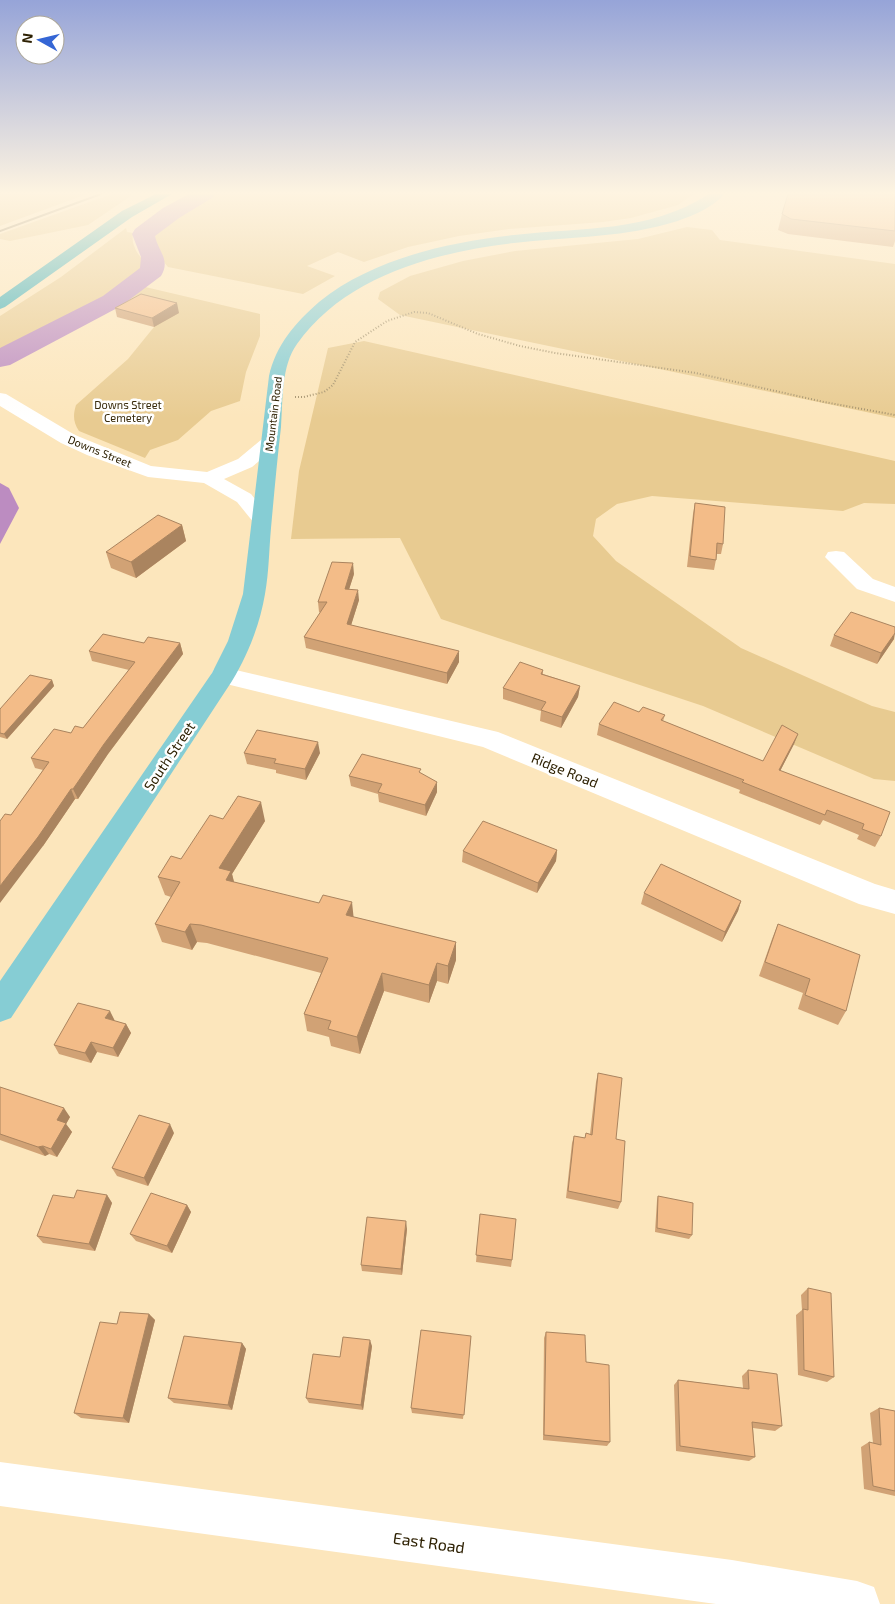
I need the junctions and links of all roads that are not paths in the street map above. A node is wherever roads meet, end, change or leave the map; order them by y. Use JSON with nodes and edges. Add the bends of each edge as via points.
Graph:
{"nodes":[{"id":1,"x":50,"y":269,"type":"edge"},
{"id":2,"x":393,"y":269,"type":"edge"},
{"id":3,"x":0,"y":304,"type":"edge"},
{"id":4,"x":0,"y":398,"type":"edge"},
{"id":5,"x":269,"y":443,"type":"junction"},
{"id":6,"x":266,"y":475,"type":"joint"},
{"id":7,"x":210,"y":478,"type":"junction"},
{"id":8,"x":261,"y":519,"type":"junction"},
{"id":9,"x":836,"y":558,"type":"dead end"},
{"id":10,"x":895,"y":595,"type":"edge"},
{"id":11,"x":223,"y":675,"type":"junction"},
{"id":12,"x":895,"y":902,"type":"edge"},
{"id":13,"x":0,"y":1008,"type":"edge"},
{"id":14,"x":0,"y":1484,"type":"edge"},
{"id":15,"x":857,"y":1604,"type":"edge"}],
"edges":[{"from":1,"to":3,"type":"highway"},
{"from":2,"to":5,"type":"main road","name":"Mountain Road","via":[[358,283],[330,301],[304,324],[289,343],[280,361]]},
{"from":4,"to":7,"type":"street","name":"Downs Street","via":[[94,451],[148,471]]},
{"from":5,"to":6,"type":"main road","name":"Mountain Road"},
{"from":5,"to":7,"type":"street","name":"Downs Street","via":[[245,463]]},
{"from":6,"to":8,"type":"main road","name":"South Street"},
{"from":7,"to":8,"type":"street","name":"Downs Street","via":[[244,498]]},
{"from":8,"to":11,"type":"main road","name":"South Street","via":[[254,594],[240,641]]},
{"from":9,"to":10,"type":"street","via":[[865,584]]},
{"from":11,"to":12,"type":"street","name":"Ridge Road","via":[[489,739],[870,895]]},
{"from":11,"to":13,"type":"main road","name":"South Street"},
{"from":14,"to":15,"type":"street","name":"East Road","via":[[723,1582]]}]}
